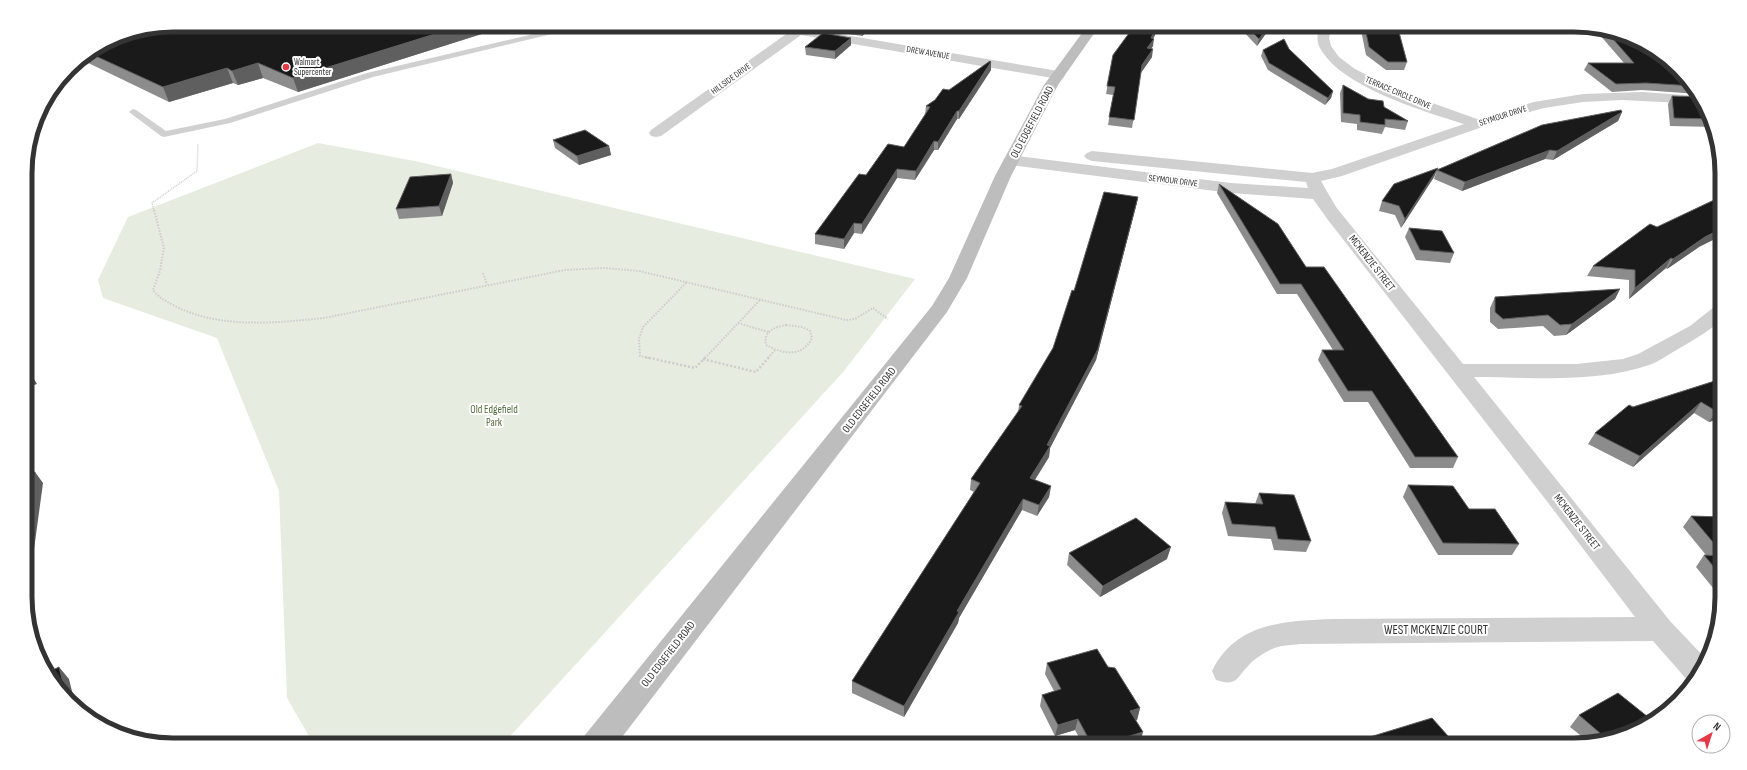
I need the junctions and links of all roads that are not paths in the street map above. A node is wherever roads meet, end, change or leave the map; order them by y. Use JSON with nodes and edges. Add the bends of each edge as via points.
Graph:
{"nodes":[{"id":1,"x":551,"y":32,"type":"edge"},
{"id":2,"x":796,"y":32,"type":"edge"},
{"id":3,"x":824,"y":32,"type":"edge"},
{"id":4,"x":1089,"y":32,"type":"edge"},
{"id":5,"x":1325,"y":32,"type":"edge"},
{"id":6,"x":1058,"y":75,"type":"junction"},
{"id":7,"x":1694,"y":99,"type":"edge"},
{"id":8,"x":133,"y":112,"type":"dead end"},
{"id":9,"x":1478,"y":124,"type":"junction"},
{"id":10,"x":656,"y":133,"type":"dead end"},
{"id":11,"x":1014,"y":154,"type":"junction"},
{"id":12,"x":1315,"y":186,"type":"junction"},
{"id":13,"x":1715,"y":316,"type":"edge"},
{"id":14,"x":1457,"y":370,"type":"junction"},
{"id":15,"x":1660,"y":629,"type":"junction"},
{"id":16,"x":1695,"y":668,"type":"edge"},
{"id":17,"x":1227,"y":671,"type":"dead end"},
{"id":18,"x":602,"y":738,"type":"edge"}],
"edges":[{"from":1,"to":8,"type":"lane","via":[[370,75],[227,121],[164,134]]},
{"from":2,"to":10,"type":"street","name":"HILLSIDE DRIVE"},
{"from":3,"to":6,"type":"street","name":"DREW AVENUE"},
{"from":4,"to":6,"type":"street","name":"OLD EDGEFIELD ROAD"},
{"from":5,"to":9,"type":"street","name":"TERRACE CIRCLE DRIVE","via":[[1323,40],[1330,54],[1358,76],[1401,97]]},
{"from":6,"to":11,"type":"street","name":"OLD EDGEFIELD ROAD"},
{"from":7,"to":9,"type":"street","name":"SEYMOUR DRIVE","via":[[1643,95],[1577,98],[1523,108]]},
{"from":9,"to":12,"type":"street","name":"SEYMOUR DRIVE","via":[[1336,173]]},
{"from":11,"to":12,"type":"street","name":"SEYMOUR DRIVE","via":[[1231,188]]},
{"from":11,"to":18,"type":"street","name":"OLD EDGEFIELD ROAD","via":[[958,278],[940,308]]},
{"from":12,"to":14,"type":"street","name":"MCKENZIE STREET","via":[[1329,212]]},
{"from":13,"to":14,"type":"street","via":[[1697,330],[1646,359],[1626,365],[1576,371]]},
{"from":14,"to":15,"type":"street","name":"MCKENZIE STREET"},
{"from":15,"to":16,"type":"street","name":"MCKENZIE STREET"},
{"from":15,"to":17,"type":"street","name":"WEST MCKENZIE COURT","via":[[1333,631],[1285,634],[1265,638],[1248,646],[1234,659]]}]}
